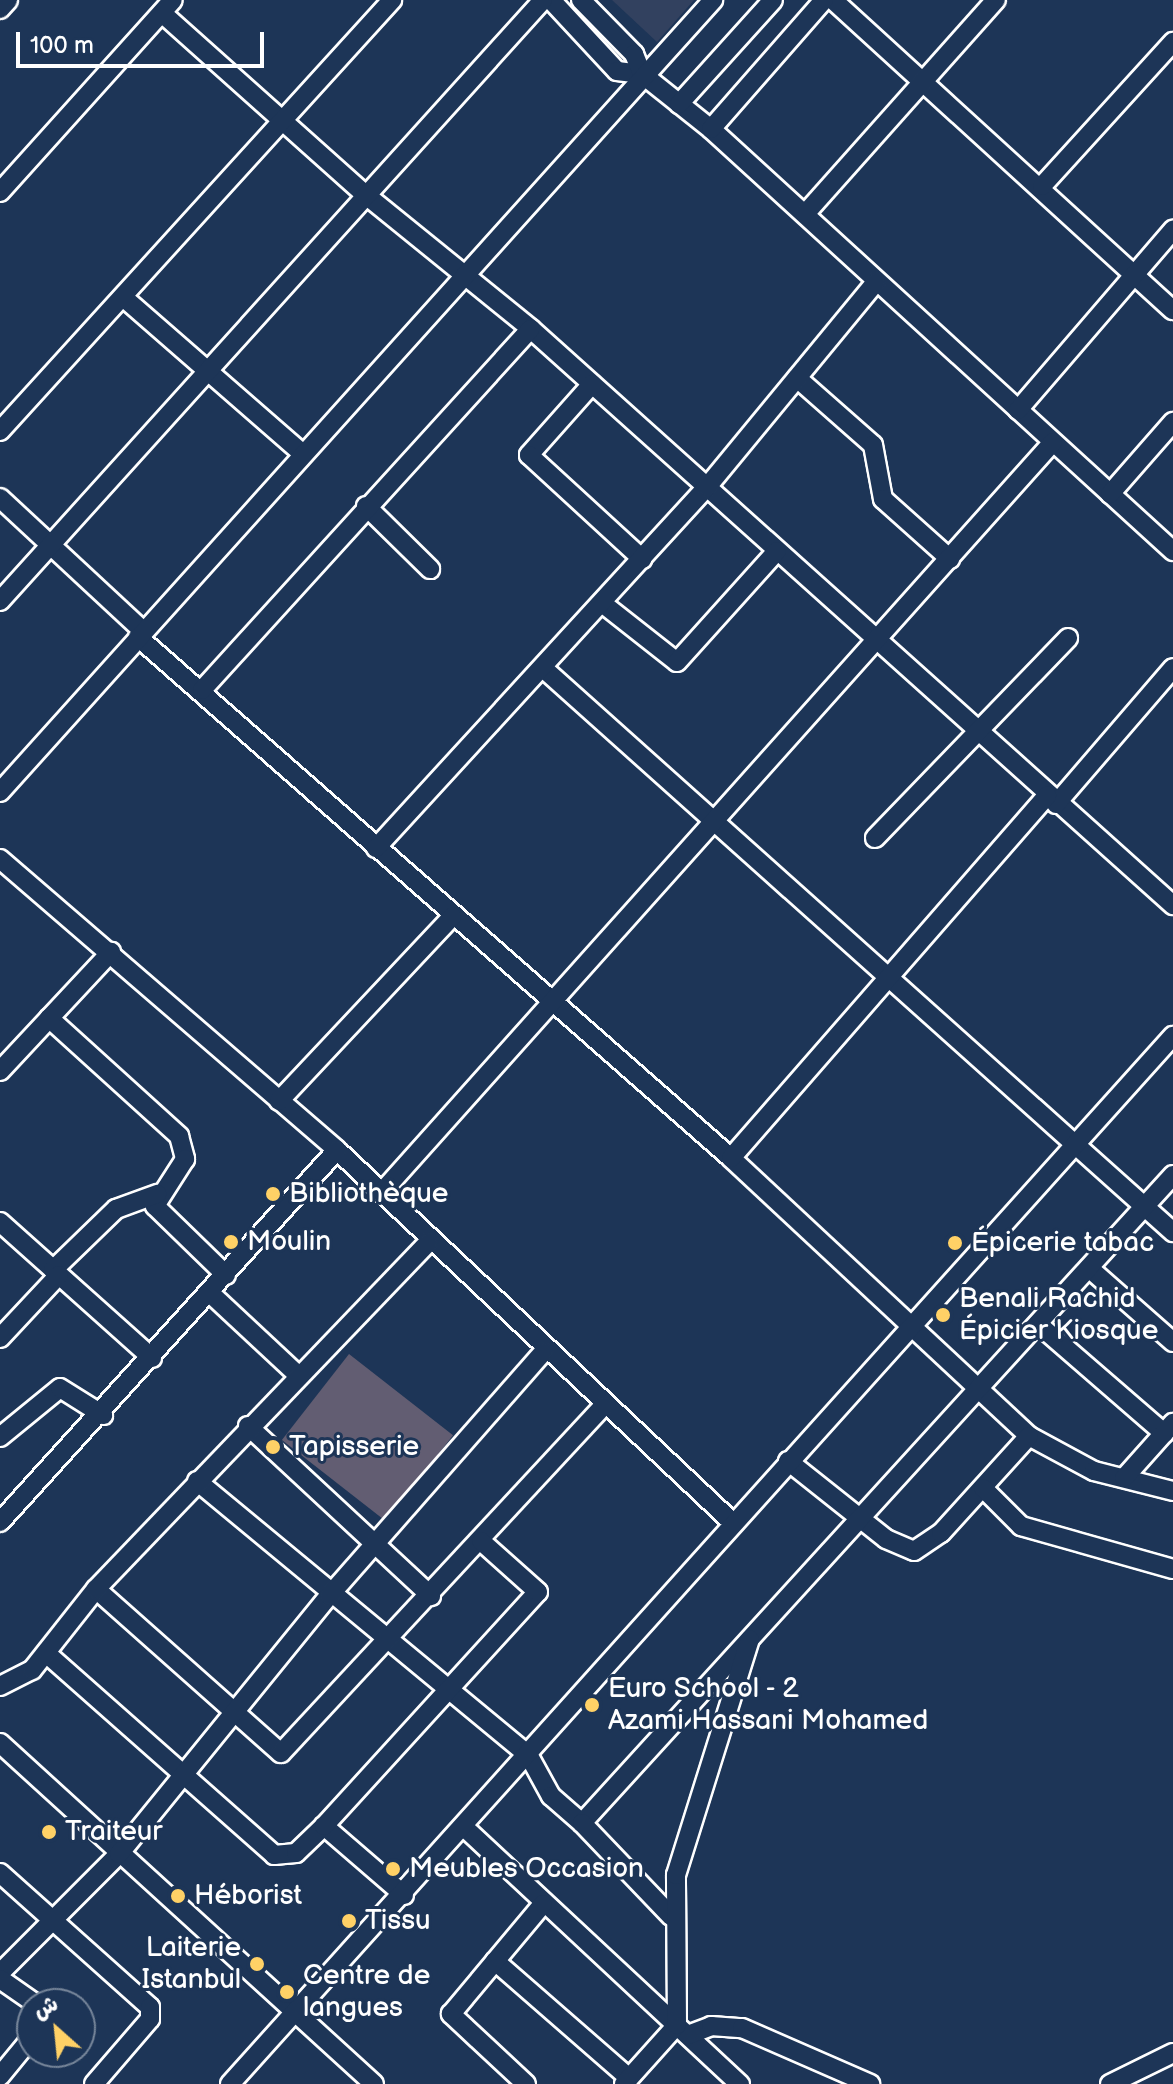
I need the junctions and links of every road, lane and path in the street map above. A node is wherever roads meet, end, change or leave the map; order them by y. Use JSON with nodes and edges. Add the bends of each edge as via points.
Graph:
{"nodes":[{"id":1,"x":8,"y":0,"type":"edge"},
{"id":2,"x":392,"y":0,"type":"edge"},
{"id":3,"x":543,"y":0,"type":"edge"},
{"id":4,"x":551,"y":0,"type":"edge"},
{"id":5,"x":581,"y":0,"type":"edge"},
{"id":6,"x":713,"y":0,"type":"edge"},
{"id":7,"x":773,"y":0,"type":"edge"},
{"id":8,"x":824,"y":0,"type":"edge"},
{"id":9,"x":833,"y":0,"type":"edge"},
{"id":10,"x":996,"y":0,"type":"edge"},
{"id":11,"x":168,"y":6,"type":"edge"},
{"id":12,"x":0,"y":9,"type":"edge"},
{"id":13,"x":1173,"y":42,"type":"edge"},
{"id":14,"x":642,"y":74,"type":"junction"},
{"id":15,"x":921,"y":80,"type":"junction"},
{"id":16,"x":679,"y":104,"type":"junction"},
{"id":17,"x":282,"y":121,"type":"junction"},
{"id":18,"x":711,"y":129,"type":"junction"},
{"id":19,"x":1042,"y":186,"type":"junction"},
{"id":20,"x":0,"y":192,"type":"edge"},
{"id":21,"x":367,"y":196,"type":"junction"},
{"id":22,"x":805,"y":214,"type":"junction"},
{"id":23,"x":1173,"y":230,"type":"edge"},
{"id":24,"x":1134,"y":273,"type":"junction"},
{"id":25,"x":463,"y":274,"type":"junction"},
{"id":26,"x":876,"y":282,"type":"junction"},
{"id":27,"x":123,"y":297,"type":"junction"},
{"id":28,"x":1173,"y":310,"type":"edge"},
{"id":29,"x":531,"y":329,"type":"junction"},
{"id":30,"x":210,"y":369,"type":"junction"},
{"id":31,"x":797,"y":378,"type":"junction"},
{"id":32,"x":592,"y":384,"type":"junction"},
{"id":33,"x":1018,"y":410,"type":"junction"},
{"id":34,"x":1173,"y":422,"type":"edge"},
{"id":35,"x":0,"y":431,"type":"edge"},
{"id":36,"x":1053,"y":442,"type":"junction"},
{"id":37,"x":302,"y":453,"type":"junction"},
{"id":38,"x":707,"y":487,"type":"junction"},
{"id":39,"x":1110,"y":494,"type":"junction"},
{"id":40,"x":0,"y":498,"type":"edge"},
{"id":41,"x":366,"y":506,"type":"junction"},
{"id":42,"x":53,"y":544,"type":"junction"},
{"id":43,"x":777,"y":551,"type":"junction"},
{"id":44,"x":1173,"y":551,"type":"edge"},
{"id":45,"x":642,"y":559,"type":"junction"},
{"id":46,"x":950,"y":559,"type":"junction"},
{"id":47,"x":430,"y":569,"type":"dead end"},
{"id":48,"x":0,"y":601,"type":"edge"},
{"id":49,"x":602,"y":603,"type":"junction"},
{"id":50,"x":140,"y":634,"type":"junction"},
{"id":51,"x":1068,"y":638,"type":"dead end"},
{"id":52,"x":877,"y":642,"type":"junction"},
{"id":53,"x":543,"y":668,"type":"junction"},
{"id":54,"x":1173,"y":668,"type":"edge"},
{"id":55,"x":202,"y":690,"type":"junction"},
{"id":56,"x":977,"y":732,"type":"junction"},
{"id":57,"x":0,"y":792,"type":"edge"},
{"id":58,"x":1052,"y":800,"type":"junction"},
{"id":59,"x":715,"y":819,"type":"junction"},
{"id":60,"x":875,"y":838,"type":"dead end"},
{"id":61,"x":376,"y":848,"type":"junction"},
{"id":62,"x":0,"y":859,"type":"edge"},
{"id":63,"x":1173,"y":905,"type":"edge"},
{"id":64,"x":452,"y":917,"type":"junction"},
{"id":65,"x":111,"y":952,"type":"junction"},
{"id":66,"x":889,"y":978,"type":"junction"},
{"id":67,"x":549,"y":1003,"type":"junction"},
{"id":68,"x":49,"y":1018,"type":"junction"},
{"id":69,"x":1173,"y":1036,"type":"edge"},
{"id":70,"x":0,"y":1071,"type":"edge"},
{"id":71,"x":279,"y":1101,"type":"junction"},
{"id":72,"x":1075,"y":1141,"type":"junction"},
{"id":73,"x":337,"y":1150,"type":"junction"},
{"id":74,"x":731,"y":1158,"type":"junction"},
{"id":75,"x":1173,"y":1175,"type":"edge"},
{"id":76,"x":382,"y":1192,"type":"junction"},
{"id":77,"x":157,"y":1194,"type":"junction"},
{"id":78,"x":1144,"y":1206,"type":"junction"},
{"id":79,"x":0,"y":1222,"type":"edge"},
{"id":80,"x":1173,"y":1232,"type":"edge"},
{"id":81,"x":428,"y":1243,"type":"junction"},
{"id":82,"x":1089,"y":1268,"type":"junction"},
{"id":83,"x":56,"y":1272,"type":"junction"},
{"id":84,"x":226,"y":1275,"type":"junction"},
{"id":85,"x":210,"y":1293,"type":"junction"},
{"id":86,"x":1038,"y":1324,"type":"junction"},
{"id":87,"x":909,"y":1327,"type":"junction"},
{"id":88,"x":0,"y":1338,"type":"edge"},
{"id":89,"x":1173,"y":1342,"type":"edge"},
{"id":90,"x":543,"y":1352,"type":"junction"},
{"id":91,"x":152,"y":1358,"type":"junction"},
{"id":92,"x":298,"y":1375,"type":"junction"},
{"id":93,"x":978,"y":1390,"type":"junction"},
{"id":94,"x":604,"y":1406,"type":"junction"},
{"id":95,"x":103,"y":1415,"type":"junction"},
{"id":96,"x":248,"y":1426,"type":"junction"},
{"id":97,"x":1168,"y":1428,"type":"edge"},
{"id":98,"x":1029,"y":1436,"type":"junction"},
{"id":99,"x":0,"y":1437,"type":"edge"},
{"id":100,"x":788,"y":1461,"type":"junction"},
{"id":101,"x":1124,"y":1478,"type":"junction"},
{"id":102,"x":197,"y":1481,"type":"junction"},
{"id":103,"x":983,"y":1488,"type":"junction"},
{"id":104,"x":1173,"y":1491,"type":"edge"},
{"id":105,"x":859,"y":1513,"type":"junction"},
{"id":106,"x":0,"y":1522,"type":"edge"},
{"id":107,"x":732,"y":1522,"type":"junction"},
{"id":108,"x":481,"y":1541,"type":"junction"},
{"id":109,"x":375,"y":1542,"type":"junction"},
{"id":110,"x":1173,"y":1569,"type":"edge"},
{"id":111,"x":96,"y":1589,"type":"junction"},
{"id":112,"x":329,"y":1596,"type":"junction"},
{"id":113,"x":431,"y":1596,"type":"junction"},
{"id":114,"x":752,"y":1631,"type":"junction"},
{"id":115,"x":389,"y":1641,"type":"junction"},
{"id":116,"x":46,"y":1653,"type":"junction"},
{"id":117,"x":0,"y":1686,"type":"edge"},
{"id":118,"x":449,"y":1690,"type":"junction"},
{"id":119,"x":233,"y":1715,"type":"junction"},
{"id":120,"x":0,"y":1743,"type":"edge"},
{"id":121,"x":529,"y":1756,"type":"junction"},
{"id":122,"x":184,"y":1776,"type":"junction"},
{"id":123,"x":582,"y":1823,"type":"junction"},
{"id":124,"x":324,"y":1826,"type":"junction"},
{"id":125,"x":465,"y":1828,"type":"junction"},
{"id":126,"x":119,"y":1854,"type":"junction"},
{"id":127,"x":0,"y":1873,"type":"edge"},
{"id":128,"x":404,"y":1895,"type":"junction"},
{"id":129,"x":543,"y":1904,"type":"junction"},
{"id":130,"x":671,"y":1916,"type":"junction"},
{"id":131,"x":51,"y":1921,"type":"junction"},
{"id":132,"x":495,"y":1961,"type":"junction"},
{"id":133,"x":0,"y":1976,"type":"edge"},
{"id":134,"x":16,"y":1988,"type":"edge"},
{"id":135,"x":295,"y":2013,"type":"junction"},
{"id":136,"x":683,"y":2030,"type":"junction"},
{"id":137,"x":1173,"y":2053,"type":"edge"},
{"id":138,"x":16,"y":2056,"type":"edge"},
{"id":139,"x":0,"y":2076,"type":"edge"},
{"id":140,"x":626,"y":2081,"type":"edge"},
{"id":141,"x":94,"y":2084,"type":"edge"},
{"id":142,"x":230,"y":2084,"type":"edge"},
{"id":143,"x":374,"y":2084,"type":"edge"},
{"id":144,"x":526,"y":2084,"type":"edge"},
{"id":145,"x":740,"y":2084,"type":"edge"},
{"id":146,"x":870,"y":2084,"type":"edge"},
{"id":147,"x":1110,"y":2084,"type":"edge"}],
"edges":[{"from":1,"to":12,"type":"street"},
{"from":2,"to":17,"type":"street"},
{"from":3,"to":21,"type":"street"},
{"from":4,"to":14,"type":"street","via":[[617,71]]},
{"from":5,"to":14,"type":"street","via":[[634,54]]},
{"from":6,"to":14,"type":"street"},
{"from":7,"to":16,"type":"street"},
{"from":8,"to":18,"type":"street"},
{"from":9,"to":15,"type":"street"},
{"from":10,"to":15,"type":"street"},
{"from":11,"to":17,"type":"street"},
{"from":11,"to":20,"type":"street"},
{"from":13,"to":19,"type":"street"},
{"from":14,"to":16,"type":"street"},
{"from":14,"to":25,"type":"street"},
{"from":15,"to":19,"type":"street"},
{"from":15,"to":22,"type":"street"},
{"from":16,"to":18,"type":"street"},
{"from":17,"to":21,"type":"street"},
{"from":17,"to":27,"type":"street"},
{"from":18,"to":22,"type":"street"},
{"from":19,"to":24,"type":"street"},
{"from":21,"to":25,"type":"street"},
{"from":21,"to":30,"type":"street"},
{"from":22,"to":26,"type":"street"},
{"from":23,"to":24,"type":"street"},
{"from":24,"to":28,"type":"street"},
{"from":24,"to":33,"type":"street"},
{"from":25,"to":29,"type":"street"},
{"from":25,"to":37,"type":"street"},
{"from":26,"to":31,"type":"street"},
{"from":26,"to":33,"type":"street"},
{"from":27,"to":30,"type":"street"},
{"from":27,"to":35,"type":"street"},
{"from":29,"to":32,"type":"street"},
{"from":29,"to":41,"type":"street"},
{"from":30,"to":37,"type":"street"},
{"from":30,"to":42,"type":"street"},
{"from":31,"to":38,"type":"street"},
{"from":31,"to":46,"type":"street","via":[[873,445],[883,499]]},
{"from":32,"to":38,"type":"street"},
{"from":32,"to":45,"type":"street","via":[[529,455]]},
{"from":33,"to":36,"type":"street"},
{"from":34,"to":39,"type":"street"},
{"from":36,"to":39,"type":"street"},
{"from":36,"to":46,"type":"street"},
{"from":37,"to":50,"type":"street"},
{"from":38,"to":43,"type":"street"},
{"from":38,"to":45,"type":"street"},
{"from":39,"to":44,"type":"street"},
{"from":40,"to":42,"type":"street"},
{"from":41,"to":47,"type":"street"},
{"from":41,"to":55,"type":"street"},
{"from":42,"to":48,"type":"street"},
{"from":42,"to":50,"type":"street"},
{"from":43,"to":49,"type":"street","via":[[677,662]]},
{"from":43,"to":52,"type":"street"},
{"from":45,"to":49,"type":"street"},
{"from":46,"to":52,"type":"street"},
{"from":49,"to":53,"type":"street"},
{"from":50,"to":55,"type":"street"},
{"from":50,"to":57,"type":"street"},
{"from":51,"to":56,"type":"street"},
{"from":52,"to":56,"type":"street"},
{"from":52,"to":59,"type":"street"},
{"from":53,"to":59,"type":"street"},
{"from":53,"to":61,"type":"street"},
{"from":54,"to":58,"type":"street"},
{"from":55,"to":61,"type":"street"},
{"from":56,"to":58,"type":"street"},
{"from":56,"to":60,"type":"street"},
{"from":58,"to":63,"type":"street"},
{"from":58,"to":66,"type":"street"},
{"from":59,"to":66,"type":"street"},
{"from":59,"to":67,"type":"street"},
{"from":61,"to":64,"type":"street"},
{"from":62,"to":65,"type":"street"},
{"from":64,"to":67,"type":"street"},
{"from":64,"to":71,"type":"street"},
{"from":65,"to":68,"type":"street"},
{"from":65,"to":71,"type":"street"},
{"from":66,"to":72,"type":"street"},
{"from":66,"to":74,"type":"street"},
{"from":67,"to":74,"type":"street"},
{"from":67,"to":76,"type":"street"},
{"from":68,"to":70,"type":"street"},
{"from":68,"to":77,"type":"street","via":[[182,1142],[185,1159]]},
{"from":69,"to":72,"type":"street"},
{"from":71,"to":73,"type":"street"},
{"from":72,"to":78,"type":"street"},
{"from":72,"to":87,"type":"street"},
{"from":73,"to":76,"type":"street"},
{"from":73,"to":84,"type":"street"},
{"from":74,"to":87,"type":"street"},
{"from":75,"to":78,"type":"street"},
{"from":76,"to":81,"type":"street"},
{"from":77,"to":83,"type":"street","via":[[116,1209]]},
{"from":77,"to":84,"type":"street","via":[[158,1214]]},
{"from":78,"to":80,"type":"street"},
{"from":78,"to":82,"type":"street"},
{"from":79,"to":83,"type":"street"},
{"from":81,"to":90,"type":"street"},
{"from":81,"to":92,"type":"street"},
{"from":82,"to":86,"type":"street"},
{"from":82,"to":89,"type":"street"},
{"from":83,"to":88,"type":"street"},
{"from":83,"to":91,"type":"street"},
{"from":84,"to":85,"type":"street"},
{"from":85,"to":91,"type":"street"},
{"from":85,"to":92,"type":"street"},
{"from":86,"to":93,"type":"street"},
{"from":86,"to":97,"type":"street"},
{"from":87,"to":93,"type":"street"},
{"from":87,"to":100,"type":"street"},
{"from":90,"to":94,"type":"street"},
{"from":90,"to":109,"type":"street"},
{"from":91,"to":95,"type":"street"},
{"from":92,"to":96,"type":"street"},
{"from":93,"to":98,"type":"street"},
{"from":93,"to":105,"type":"street"},
{"from":94,"to":107,"type":"street"},
{"from":94,"to":108,"type":"street"},
{"from":95,"to":99,"type":"street","via":[[60,1388]]},
{"from":95,"to":106,"type":"street"},
{"from":96,"to":102,"type":"street"},
{"from":96,"to":109,"type":"street"},
{"from":97,"to":101,"type":"street"},
{"from":98,"to":101,"type":"street","via":[[1062,1458]]},
{"from":98,"to":103,"type":"street"},
{"from":100,"to":105,"type":"street"},
{"from":100,"to":107,"type":"street"},
{"from":101,"to":104,"type":"street"},
{"from":102,"to":111,"type":"street"},
{"from":102,"to":112,"type":"street"},
{"from":103,"to":105,"type":"street","via":[[914,1551],[886,1539]]},
{"from":103,"to":110,"type":"street","via":[[1021,1526]]},
{"from":105,"to":114,"type":"street"},
{"from":107,"to":121,"type":"street"},
{"from":108,"to":113,"type":"street"},
{"from":108,"to":118,"type":"street","via":[[539,1589]]},
{"from":109,"to":112,"type":"street"},
{"from":109,"to":113,"type":"street"},
{"from":111,"to":116,"type":"street"},
{"from":111,"to":119,"type":"street"},
{"from":112,"to":115,"type":"street"},
{"from":112,"to":119,"type":"street"},
{"from":113,"to":115,"type":"street"},
{"from":114,"to":123,"type":"street"},
{"from":114,"to":130,"type":"street","via":[[686,1836]]},
{"from":115,"to":118,"type":"street"},
{"from":115,"to":119,"type":"street","via":[[285,1751],[273,1752]]},
{"from":116,"to":117,"type":"street","via":[[32,1670]]},
{"from":116,"to":122,"type":"street"},
{"from":118,"to":121,"type":"street"},
{"from":118,"to":124,"type":"street"},
{"from":119,"to":122,"type":"street"},
{"from":120,"to":126,"type":"street"},
{"from":121,"to":123,"type":"street","via":[[551,1796]]},
{"from":121,"to":125,"type":"street"},
{"from":122,"to":124,"type":"street","via":[[274,1855],[296,1853]]},
{"from":122,"to":126,"type":"street"},
{"from":123,"to":130,"type":"street"},
{"from":124,"to":128,"type":"street"},
{"from":125,"to":128,"type":"street"},
{"from":125,"to":129,"type":"street"},
{"from":126,"to":131,"type":"street"},
{"from":126,"to":135,"type":"street"},
{"from":127,"to":131,"type":"street"},
{"from":128,"to":135,"type":"street"},
{"from":129,"to":132,"type":"street"},
{"from":129,"to":136,"type":"street"},
{"from":130,"to":136,"type":"street"},
{"from":131,"to":133,"type":"street"},
{"from":131,"to":141,"type":"street","via":[[150,2007],[150,2019]]},
{"from":132,"to":140,"type":"street"},
{"from":132,"to":144,"type":"street","via":[[451,2014]]},
{"from":133,"to":134,"type":"street"},
{"from":135,"to":142,"type":"street"},
{"from":135,"to":143,"type":"street"},
{"from":136,"to":140,"type":"street"},
{"from":136,"to":145,"type":"street"},
{"from":136,"to":146,"type":"street","via":[[742,2028]]},
{"from":137,"to":147,"type":"street"},
{"from":138,"to":139,"type":"street"}]}
